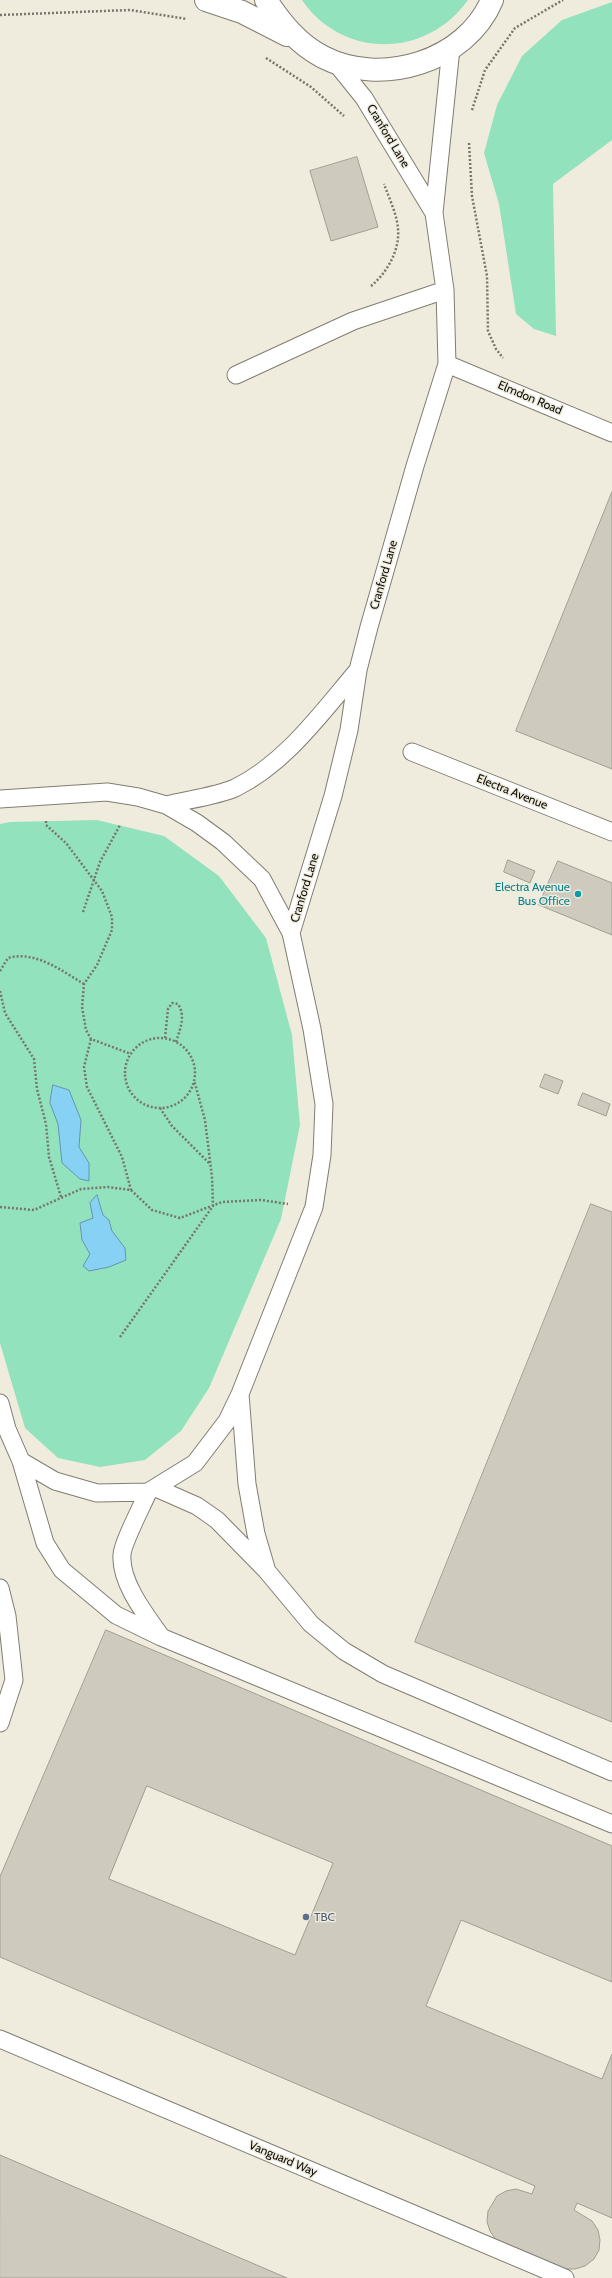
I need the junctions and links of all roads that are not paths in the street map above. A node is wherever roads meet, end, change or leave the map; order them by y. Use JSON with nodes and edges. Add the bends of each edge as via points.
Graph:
{"nodes":[{"id":1,"x":206,"y":0,"type":"edge"},
{"id":2,"x":266,"y":0,"type":"edge"},
{"id":3,"x":493,"y":2,"type":"edge"},
{"id":4,"x":306,"y":46,"type":"junction"},
{"id":5,"x":451,"y":48,"type":"junction"},
{"id":6,"x":335,"y":62,"type":"junction"},
{"id":7,"x":434,"y":213,"type":"junction"},
{"id":8,"x":445,"y":290,"type":"junction"},
{"id":9,"x":447,"y":364,"type":"junction"},
{"id":10,"x":236,"y":375,"type":"dead end"},
{"id":11,"x":612,"y":433,"type":"edge"},
{"id":12,"x":358,"y":670,"type":"junction"},
{"id":13,"x":412,"y":752,"type":"dead end"},
{"id":14,"x":0,"y":799,"type":"edge"},
{"id":15,"x":166,"y":805,"type":"junction"},
{"id":16,"x":612,"y":832,"type":"edge"},
{"id":17,"x":291,"y":934,"type":"junction"},
{"id":18,"x":240,"y":1394,"type":"junction"},
{"id":19,"x":0,"y":1403,"type":"edge"},
{"id":20,"x":4,"y":1432,"type":"edge"},
{"id":21,"x":20,"y":1461,"type":"junction"},
{"id":22,"x":152,"y":1490,"type":"junction"},
{"id":23,"x":266,"y":1570,"type":"junction"},
{"id":24,"x":0,"y":1588,"type":"edge"},
{"id":25,"x":161,"y":1637,"type":"junction"},
{"id":26,"x":0,"y":1723,"type":"edge"},
{"id":27,"x":612,"y":1772,"type":"edge"},
{"id":28,"x":612,"y":1824,"type":"edge"},
{"id":29,"x":0,"y":2039,"type":"edge"},
{"id":30,"x":565,"y":2278,"type":"edge"}],
"edges":[{"from":1,"to":4,"type":"street","via":[[264,22]]},
{"from":2,"to":4,"type":"street","via":[[281,23]]},
{"from":3,"to":5,"type":"street","via":[[475,27]]},
{"from":4,"to":6,"type":"street"},
{"from":5,"to":6,"type":"street","via":[[423,62],[394,70],[361,69]]},
{"from":5,"to":7,"type":"lane","name":"Cranford Lane"},
{"from":6,"to":7,"type":"lane","name":"Cranford Lane","via":[[364,98]]},
{"from":7,"to":8,"type":"lane","name":"Cranford Lane"},
{"from":8,"to":9,"type":"lane","name":"Cranford Lane"},
{"from":8,"to":10,"type":"lane","via":[[353,321]]},
{"from":9,"to":11,"type":"lane","name":"Elmdon Road"},
{"from":9,"to":12,"type":"lane","name":"Cranford Lane","via":[[415,466]]},
{"from":12,"to":15,"type":"lane","via":[[269,768],[233,788]]},
{"from":12,"to":17,"type":"lane","name":"Cranford Lane","via":[[348,737]]},
{"from":13,"to":16,"type":"lane","name":"Electra Avenue"},
{"from":14,"to":15,"type":"lane","via":[[107,792]]},
{"from":15,"to":17,"type":"lane","via":[[223,842],[262,878]]},
{"from":17,"to":18,"type":"lane","via":[[312,1029],[324,1104],[322,1155],[314,1207]]},
{"from":18,"to":22,"type":"lane","via":[[227,1422],[195,1463]]},
{"from":18,"to":23,"type":"lane","via":[[247,1484]]},
{"from":19,"to":20,"type":"lane"},
{"from":20,"to":21,"type":"lane"},
{"from":21,"to":22,"type":"lane","via":[[55,1481],[97,1493]]},
{"from":21,"to":25,"type":"lane","via":[[45,1543],[62,1570],[116,1615]]},
{"from":22,"to":23,"type":"lane","via":[[197,1506],[217,1520]]},
{"from":22,"to":25,"type":"lane","via":[[122,1554],[127,1581],[139,1606]]},
{"from":23,"to":27,"type":"lane","via":[[311,1624],[344,1651],[383,1674]]},
{"from":24,"to":26,"type":"lane","via":[[7,1616],[14,1680]]},
{"from":25,"to":28,"type":"lane"},
{"from":29,"to":30,"type":"lane","name":"Vanguard Way"}]}
